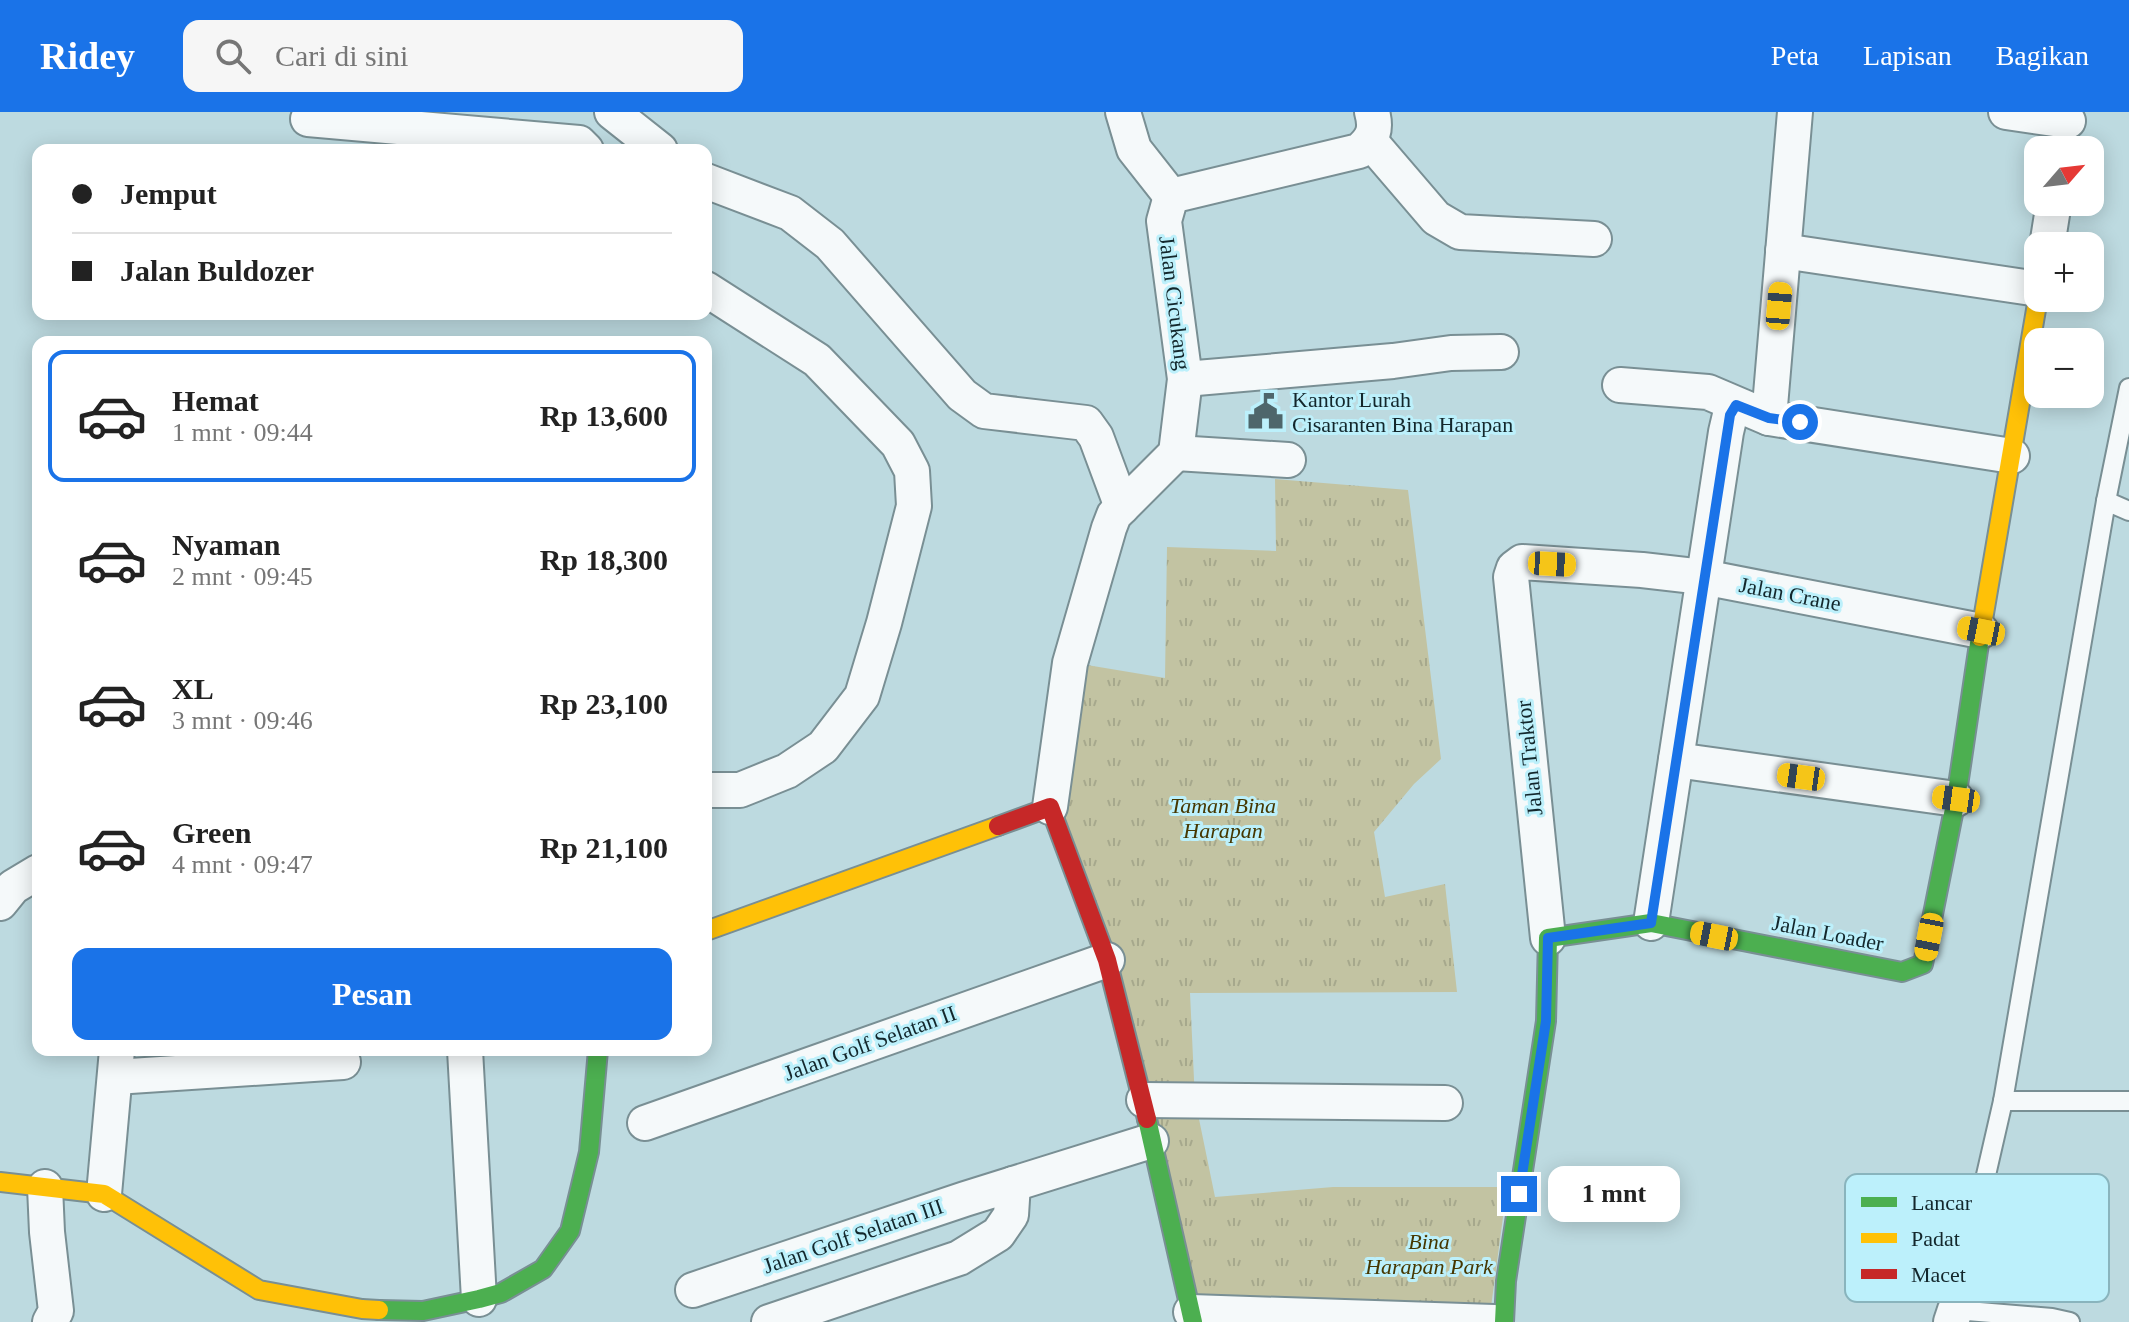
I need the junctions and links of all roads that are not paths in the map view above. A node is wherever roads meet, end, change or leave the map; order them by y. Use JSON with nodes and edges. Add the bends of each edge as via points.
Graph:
{"nodes":[{"id":1,"x":612,"y":112,"type":"edge"},
{"id":2,"x":1123,"y":112,"type":"edge"},
{"id":3,"x":1795,"y":112,"type":"edge"},
{"id":4,"x":2006,"y":112,"type":"edge"},
{"id":5,"x":308,"y":119,"type":"dead end"},
{"id":6,"x":1371,"y":127,"type":"edge"},
{"id":7,"x":2067,"y":128,"type":"edge"},
{"id":8,"x":580,"y":144,"type":"edge"},
{"id":9,"x":652,"y":144,"type":"edge"},
{"id":10,"x":712,"y":183,"type":"edge"},
{"id":11,"x":1171,"y":196,"type":"junction"},
{"id":12,"x":1594,"y":239,"type":"dead end"},
{"id":13,"x":1783,"y":251,"type":"junction"},
{"id":14,"x":2024,"y":287,"type":"edge"},
{"id":15,"x":712,"y":293,"type":"edge"},
{"id":16,"x":2036,"y":312,"type":"edge"},
{"id":17,"x":1501,"y":352,"type":"dead end"},
{"id":18,"x":1185,"y":379,"type":"junction"},
{"id":19,"x":1620,"y":385,"type":"dead end"},
{"id":20,"x":2129,"y":388,"type":"edge"},
{"id":21,"x":1736,"y":405,"type":"junction"},
{"id":22,"x":1769,"y":418,"type":"junction"},
{"id":23,"x":1176,"y":453,"type":"junction"},
{"id":24,"x":2012,"y":456,"type":"junction"},
{"id":25,"x":1288,"y":460,"type":"dead end"},
{"id":26,"x":2106,"y":501,"type":"junction"},
{"id":27,"x":1122,"y":507,"type":"junction"},
{"id":28,"x":2129,"y":511,"type":"edge"},
{"id":29,"x":1511,"y":577,"type":"joint"},
{"id":30,"x":1703,"y":577,"type":"junction"},
{"id":31,"x":1981,"y":631,"type":"junction"},
{"id":32,"x":1676,"y":760,"type":"junction"},
{"id":33,"x":712,"y":790,"type":"edge"},
{"id":34,"x":1956,"y":799,"type":"junction"},
{"id":35,"x":1050,"y":807,"type":"junction"},
{"id":36,"x":32,"y":876,"type":"edge"},
{"id":37,"x":0,"y":903,"type":"edge"},
{"id":38,"x":1651,"y":923,"type":"junction"},
{"id":39,"x":712,"y":929,"type":"edge"},
{"id":40,"x":1548,"y":938,"type":"junction"},
{"id":41,"x":1101,"y":962,"type":"junction"},
{"id":42,"x":465,"y":1056,"type":"edge"},
{"id":43,"x":597,"y":1056,"type":"edge"},
{"id":44,"x":343,"y":1062,"type":"dead end"},
{"id":45,"x":116,"y":1063,"type":"edge"},
{"id":46,"x":1144,"y":1100,"type":"junction"},
{"id":47,"x":2003,"y":1101,"type":"junction"},
{"id":48,"x":2129,"y":1101,"type":"edge"},
{"id":49,"x":1445,"y":1103,"type":"dead end"},
{"id":50,"x":645,"y":1123,"type":"dead end"},
{"id":51,"x":1151,"y":1141,"type":"junction"},
{"id":52,"x":1986,"y":1174,"type":"edge"},
{"id":53,"x":0,"y":1182,"type":"edge"},
{"id":54,"x":1013,"y":1184,"type":"junction"},
{"id":55,"x":45,"y":1187,"type":"junction"},
{"id":56,"x":104,"y":1194,"type":"junction"},
{"id":57,"x":845,"y":1238,"type":"junction"},
{"id":58,"x":693,"y":1290,"type":"dead end"},
{"id":59,"x":863,"y":1291,"type":"junction"},
{"id":60,"x":462,"y":1309,"type":"edge"},
{"id":61,"x":364,"y":1316,"type":"edge"},
{"id":62,"x":1953,"y":1316,"type":"edge"},
{"id":63,"x":1192,"y":1317,"type":"edge"},
{"id":64,"x":50,"y":1322,"type":"edge"},
{"id":65,"x":769,"y":1322,"type":"edge"},
{"id":66,"x":1494,"y":1322,"type":"edge"},
{"id":67,"x":1504,"y":1322,"type":"edge"},
{"id":68,"x":2070,"y":1322,"type":"edge"}],
"edges":[{"from":1,"to":9,"type":"street"},
{"from":2,"to":11,"type":"street","via":[[1134,149]]},
{"from":3,"to":13,"type":"street"},
{"from":4,"to":7,"type":"street"},
{"from":5,"to":8,"type":"street"},
{"from":6,"to":11,"type":"street","via":[[1359,151]]},
{"from":6,"to":12,"type":"street","via":[[1436,218],[1460,232]]},
{"from":10,"to":27,"type":"street","via":[[790,213],[830,244],[962,395],[984,411],[1086,423]]},
{"from":11,"to":18,"type":"street","name":"Jalan Cicukang","via":[[1164,221]]},
{"from":13,"to":14,"type":"street"},
{"from":13,"to":22,"type":"street"},
{"from":15,"to":33,"type":"street","via":[[817,360],[898,444],[912,471],[914,506],[862,696],[823,747],[787,771],[740,790]]},
{"from":16,"to":24,"type":"street"},
{"from":17,"to":18,"type":"street"},
{"from":18,"to":23,"type":"street","name":"Jalan Cicukang"},
{"from":19,"to":21,"type":"street","via":[[1708,392]]},
{"from":20,"to":26,"type":"lane"},
{"from":21,"to":22,"type":"street"},
{"from":21,"to":30,"type":"street","via":[[1726,432]]},
{"from":22,"to":24,"type":"street"},
{"from":23,"to":25,"type":"street"},
{"from":23,"to":27,"type":"street"},
{"from":24,"to":31,"type":"street"},
{"from":26,"to":28,"type":"lane"},
{"from":26,"to":47,"type":"lane"},
{"from":27,"to":35,"type":"street","via":[[1109,528],[1070,663]]},
{"from":29,"to":30,"type":"street","name":"Jalan Crane","via":[[1522,562]]},
{"from":29,"to":40,"type":"street","name":"Jalan Traktor"},
{"from":30,"to":31,"type":"street","name":"Jalan Crane"},
{"from":30,"to":32,"type":"street"},
{"from":31,"to":34,"type":"street"},
{"from":32,"to":34,"type":"street"},
{"from":32,"to":38,"type":"street"},
{"from":34,"to":38,"type":"street","name":"Jalan Loader","via":[[1923,964],[1913,969],[1902,972]]},
{"from":35,"to":39,"type":"street"},
{"from":35,"to":41,"type":"street"},
{"from":36,"to":37,"type":"street"},
{"from":38,"to":40,"type":"street"},
{"from":40,"to":67,"type":"street","via":[[1546,1021]]},
{"from":41,"to":46,"type":"street"},
{"from":41,"to":50,"type":"street","name":"Jalan Golf Selatan II"},
{"from":42,"to":60,"type":"street"},
{"from":43,"to":60,"type":"street","via":[[589,1152],[570,1231],[543,1269]]},
{"from":44,"to":45,"type":"street"},
{"from":45,"to":56,"type":"street"},
{"from":46,"to":49,"type":"street"},
{"from":46,"to":51,"type":"street"},
{"from":47,"to":48,"type":"lane"},
{"from":47,"to":52,"type":"lane"},
{"from":51,"to":54,"type":"street","name":"Jalan Golf Selatan III"},
{"from":51,"to":63,"type":"street"},
{"from":53,"to":55,"type":"street"},
{"from":54,"to":57,"type":"street","name":"Jalan Golf Selatan III"},
{"from":54,"to":59,"type":"street","via":[[1011,1215],[998,1234],[959,1258]]},
{"from":55,"to":56,"type":"street"},
{"from":55,"to":64,"type":"street","via":[[56,1311]]},
{"from":56,"to":61,"type":"street","via":[[259,1290]]},
{"from":57,"to":58,"type":"street","name":"Jalan Golf Selatan III"},
{"from":57,"to":59,"type":"street"},
{"from":59,"to":65,"type":"street"},
{"from":60,"to":61,"type":"street"},
{"from":62,"to":68,"type":"lane"},
{"from":63,"to":66,"type":"street"}]}
